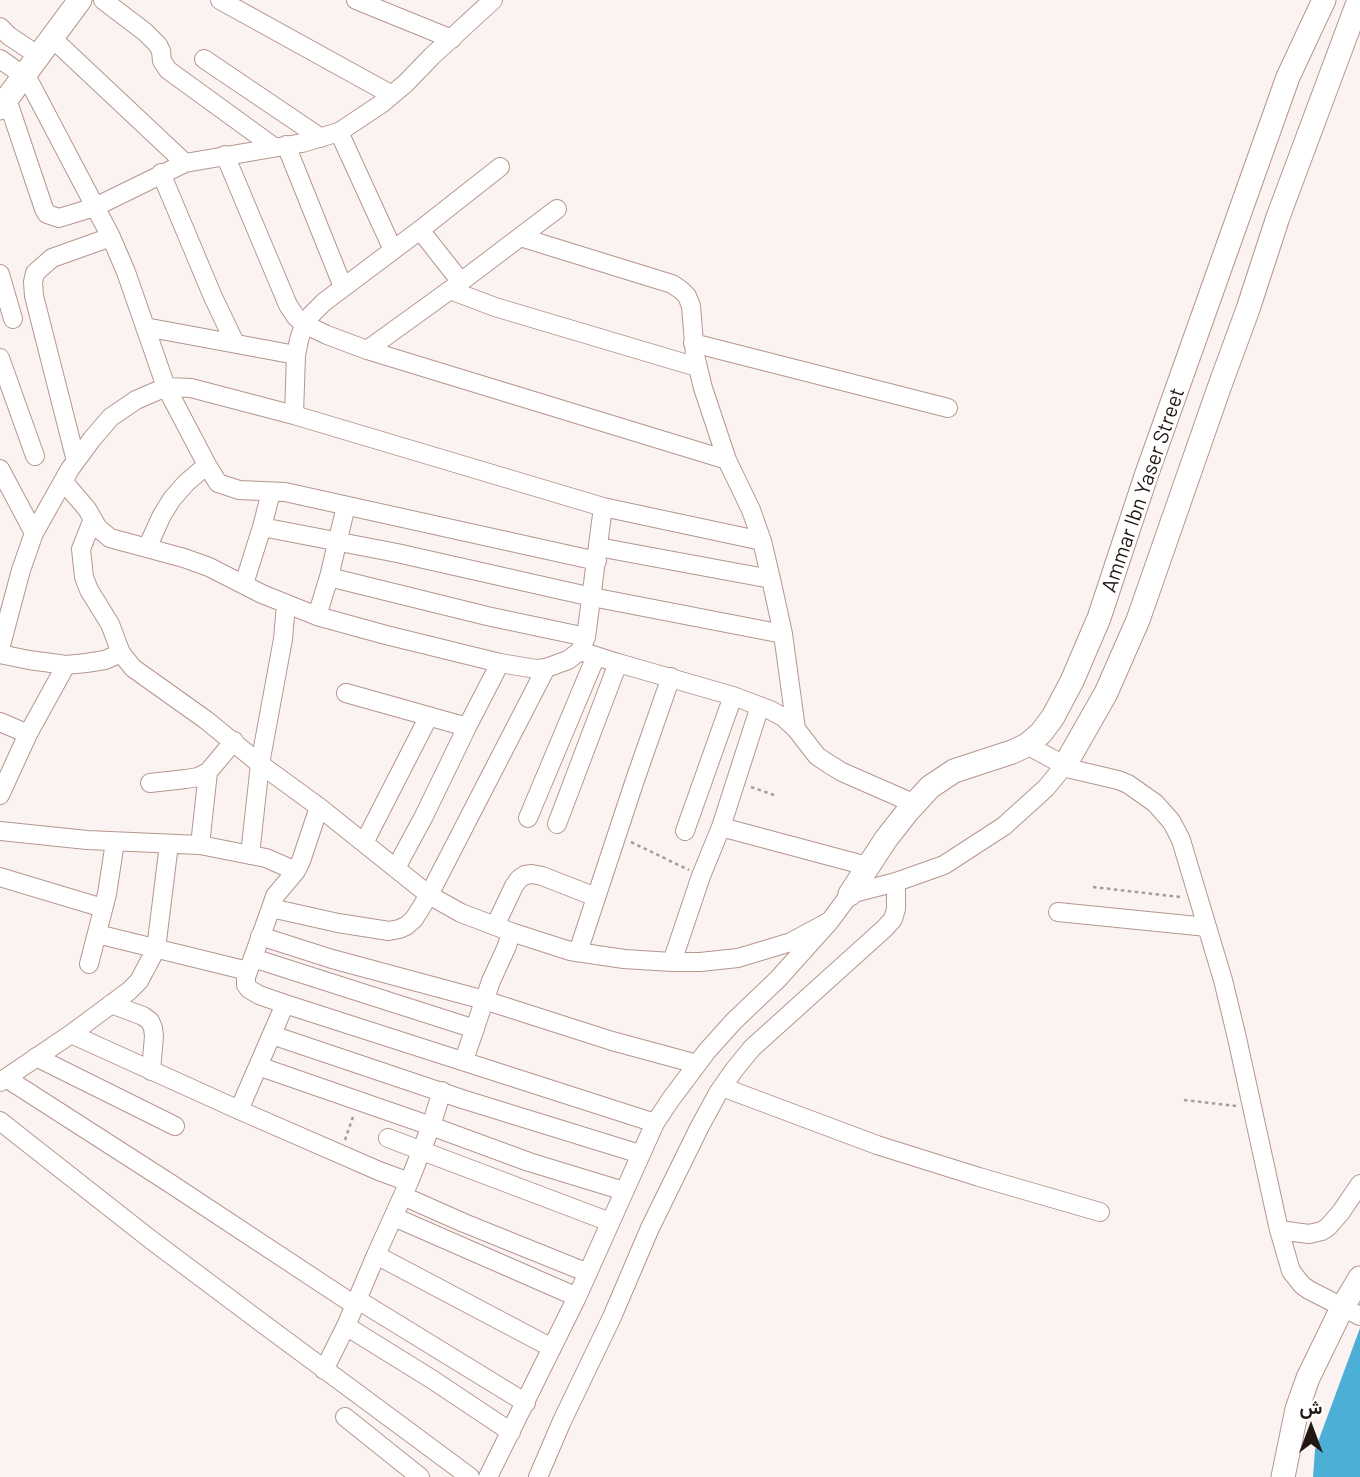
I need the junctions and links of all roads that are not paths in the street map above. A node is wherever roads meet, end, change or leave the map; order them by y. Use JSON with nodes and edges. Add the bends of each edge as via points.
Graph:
{"nodes":[{"id":1,"x":80,"y":0,"type":"edge"},
{"id":2,"x":103,"y":0,"type":"edge"},
{"id":3,"x":220,"y":0,"type":"edge"},
{"id":4,"x":356,"y":0,"type":"edge"},
{"id":5,"x":493,"y":0,"type":"edge"},
{"id":6,"x":1324,"y":0,"type":"edge"},
{"id":7,"x":1359,"y":0,"type":"edge"},
{"id":8,"x":4,"y":32,"type":"edge"},
{"id":9,"x":452,"y":39,"type":"junction"},
{"id":10,"x":40,"y":48,"type":"junction"},
{"id":11,"x":204,"y":59,"type":"dead end"},
{"id":12,"x":13,"y":68,"type":"edge"},
{"id":13,"x":392,"y":95,"type":"junction"},
{"id":14,"x":3,"y":104,"type":"edge"},
{"id":15,"x":339,"y":132,"type":"junction"},
{"id":16,"x":321,"y":138,"type":"junction"},
{"id":17,"x":280,"y":146,"type":"junction"},
{"id":18,"x":225,"y":155,"type":"junction"},
{"id":19,"x":184,"y":163,"type":"junction"},
{"id":20,"x":500,"y":167,"type":"dead end"},
{"id":21,"x":161,"y":173,"type":"junction"},
{"id":22,"x":95,"y":207,"type":"junction"},
{"id":23,"x":557,"y":209,"type":"dead end"},
{"id":24,"x":420,"y":230,"type":"junction"},
{"id":25,"x":111,"y":237,"type":"junction"},
{"id":26,"x":520,"y":237,"type":"junction"},
{"id":27,"x":393,"y":250,"type":"junction"},
{"id":28,"x":0,"y":274,"type":"edge"},
{"id":29,"x":455,"y":286,"type":"junction"},
{"id":30,"x":343,"y":287,"type":"junction"},
{"id":31,"x":13,"y":319,"type":"dead end"},
{"id":32,"x":304,"y":324,"type":"junction"},
{"id":33,"x":145,"y":327,"type":"junction"},
{"id":34,"x":235,"y":343,"type":"junction"},
{"id":35,"x":693,"y":343,"type":"junction"},
{"id":36,"x":367,"y":349,"type":"junction"},
{"id":37,"x":296,"y":355,"type":"junction"},
{"id":38,"x":0,"y":358,"type":"edge"},
{"id":39,"x":696,"y":367,"type":"junction"},
{"id":40,"x":166,"y":387,"type":"junction"},
{"id":41,"x":948,"y":408,"type":"dead end"},
{"id":42,"x":294,"y":415,"type":"junction"},
{"id":43,"x":36,"y":456,"type":"dead end"},
{"id":44,"x":727,"y":460,"type":"junction"},
{"id":45,"x":76,"y":461,"type":"junction"},
{"id":46,"x":207,"y":465,"type":"junction"},
{"id":47,"x":0,"y":469,"type":"edge"},
{"id":48,"x":63,"y":481,"type":"junction"},
{"id":49,"x":271,"y":492,"type":"junction"},
{"id":50,"x":346,"y":506,"type":"junction"},
{"id":51,"x":603,"y":508,"type":"junction"},
{"id":52,"x":93,"y":519,"type":"junction"},
{"id":53,"x":262,"y":527,"type":"junction"},
{"id":54,"x":34,"y":533,"type":"junction"},
{"id":55,"x":339,"y":541,"type":"junction"},
{"id":56,"x":762,"y":541,"type":"junction"},
{"id":57,"x":147,"y":548,"type":"junction"},
{"id":58,"x":598,"y":554,"type":"junction"},
{"id":59,"x":329,"y":577,"type":"junction"},
{"id":60,"x":772,"y":579,"type":"junction"},
{"id":61,"x":244,"y":584,"type":"junction"},
{"id":62,"x":592,"y":597,"type":"junction"},
{"id":63,"x":286,"y":604,"type":"junction"},
{"id":64,"x":317,"y":616,"type":"junction"},
{"id":65,"x":783,"y":634,"type":"junction"},
{"id":66,"x":587,"y":648,"type":"junction"},
{"id":67,"x":0,"y":652,"type":"edge"},
{"id":68,"x":121,"y":653,"type":"junction"},
{"id":69,"x":500,"y":663,"type":"junction"},
{"id":70,"x":618,"y":663,"type":"junction"},
{"id":71,"x":66,"y":665,"type":"junction"},
{"id":72,"x":546,"y":668,"type":"junction"},
{"id":73,"x":671,"y":677,"type":"junction"},
{"id":74,"x":346,"y":693,"type":"dead end"},
{"id":75,"x":733,"y":696,"type":"junction"},
{"id":76,"x":760,"y":706,"type":"junction"},
{"id":77,"x":429,"y":716,"type":"junction"},
{"id":78,"x":0,"y":722,"type":"edge"},
{"id":79,"x":467,"y":727,"type":"junction"},
{"id":80,"x":796,"y":729,"type":"junction"},
{"id":81,"x":28,"y":734,"type":"junction"},
{"id":82,"x":234,"y":741,"type":"junction"},
{"id":83,"x":1034,"y":749,"type":"junction"},
{"id":84,"x":260,"y":764,"type":"junction"},
{"id":85,"x":1062,"y":764,"type":"junction"},
{"id":86,"x":208,"y":772,"type":"junction"},
{"id":87,"x":150,"y":783,"type":"dead end"},
{"id":88,"x":0,"y":795,"type":"edge"},
{"id":89,"x":915,"y":804,"type":"junction"},
{"id":90,"x":319,"y":807,"type":"junction"},
{"id":91,"x":528,"y":818,"type":"dead end"},
{"id":92,"x":557,"y":824,"type":"dead end"},
{"id":93,"x":721,"y":827,"type":"junction"},
{"id":94,"x":0,"y":831,"type":"edge"},
{"id":95,"x":685,"y":831,"type":"dead end"},
{"id":96,"x":115,"y":842,"type":"junction"},
{"id":97,"x":364,"y":843,"type":"junction"},
{"id":98,"x":169,"y":844,"type":"junction"},
{"id":99,"x":200,"y":845,"type":"junction"},
{"id":100,"x":250,"y":855,"type":"junction"},
{"id":101,"x":867,"y":866,"type":"junction"},
{"id":102,"x":396,"y":868,"type":"junction"},
{"id":103,"x":296,"y":871,"type":"junction"},
{"id":104,"x":0,"y":877,"type":"edge"},
{"id":105,"x":895,"y":882,"type":"junction"},
{"id":106,"x":850,"y":894,"type":"junction"},
{"id":107,"x":429,"y":895,"type":"junction"},
{"id":108,"x":596,"y":897,"type":"junction"},
{"id":109,"x":103,"y":908,"type":"junction"},
{"id":110,"x":271,"y":908,"type":"junction"},
{"id":111,"x":1058,"y":912,"type":"dead end"},
{"id":112,"x":830,"y":921,"type":"junction"},
{"id":113,"x":1207,"y":927,"type":"junction"},
{"id":114,"x":503,"y":929,"type":"junction"},
{"id":115,"x":97,"y":934,"type":"junction"},
{"id":116,"x":260,"y":936,"type":"junction"},
{"id":117,"x":156,"y":949,"type":"junction"},
{"id":118,"x":578,"y":952,"type":"junction"},
{"id":119,"x":672,"y":962,"type":"junction"},
{"id":120,"x":89,"y":964,"type":"dead end"},
{"id":121,"x":250,"y":964,"type":"junction"},
{"id":122,"x":484,"y":1000,"type":"junction"},
{"id":123,"x":111,"y":1004,"type":"junction"},
{"id":124,"x":285,"y":1004,"type":"junction"},
{"id":125,"x":475,"y":1029,"type":"junction"},
{"id":126,"x":71,"y":1034,"type":"junction"},
{"id":127,"x":272,"y":1035,"type":"junction"},
{"id":128,"x":36,"y":1057,"type":"junction"},
{"id":129,"x":464,"y":1060,"type":"junction"},
{"id":130,"x":696,"y":1064,"type":"junction"},
{"id":131,"x":258,"y":1066,"type":"junction"},
{"id":132,"x":151,"y":1071,"type":"junction"},
{"id":133,"x":3,"y":1080,"type":"edge"},
{"id":134,"x":722,"y":1087,"type":"junction"},
{"id":135,"x":442,"y":1091,"type":"junction"},
{"id":136,"x":239,"y":1110,"type":"junction"},
{"id":137,"x":0,"y":1121,"type":"edge"},
{"id":138,"x":656,"y":1123,"type":"junction"},
{"id":139,"x":175,"y":1126,"type":"dead end"},
{"id":140,"x":431,"y":1126,"type":"junction"},
{"id":141,"x":388,"y":1138,"type":"dead end"},
{"id":142,"x":421,"y":1152,"type":"junction"},
{"id":143,"x":640,"y":1154,"type":"junction"},
{"id":144,"x":1360,"y":1184,"type":"edge"},
{"id":145,"x":406,"y":1189,"type":"junction"},
{"id":146,"x":624,"y":1191,"type":"junction"},
{"id":147,"x":1100,"y":1212,"type":"dead end"},
{"id":148,"x":394,"y":1217,"type":"junction"},
{"id":149,"x":610,"y":1222,"type":"junction"},
{"id":150,"x":1279,"y":1230,"type":"junction"},
{"id":151,"x":376,"y":1255,"type":"junction"},
{"id":152,"x":588,"y":1273,"type":"junction"},
{"id":153,"x":1360,"y":1278,"type":"edge"},
{"id":154,"x":577,"y":1297,"type":"junction"},
{"id":155,"x":357,"y":1303,"type":"junction"},
{"id":156,"x":1353,"y":1313,"type":"edge"},
{"id":157,"x":346,"y":1326,"type":"junction"},
{"id":158,"x":552,"y":1348,"type":"junction"},
{"id":159,"x":324,"y":1370,"type":"junction"},
{"id":160,"x":526,"y":1403,"type":"junction"},
{"id":161,"x":345,"y":1417,"type":"dead end"},
{"id":162,"x":511,"y":1432,"type":"junction"},
{"id":163,"x":420,"y":1477,"type":"edge"},
{"id":164,"x":470,"y":1477,"type":"edge"},
{"id":165,"x":488,"y":1477,"type":"edge"},
{"id":166,"x":538,"y":1477,"type":"edge"},
{"id":167,"x":1283,"y":1477,"type":"edge"}],
"edges":[{"from":1,"to":10,"type":"street"},
{"from":2,"to":17,"type":"street","via":[[158,45],[168,70]]},
{"from":3,"to":13,"type":"street"},
{"from":4,"to":9,"type":"street"},
{"from":5,"to":9,"type":"street"},
{"from":6,"to":83,"type":"street","name":"Ammar Ibn Yaser Street","via":[[1278,103],[1099,618],[1073,681]]},
{"from":7,"to":85,"type":"street","name":"Ammar Ibn Yaser Street","via":[[1138,620],[1106,693]]},
{"from":8,"to":10,"type":"street"},
{"from":9,"to":13,"type":"street"},
{"from":10,"to":12,"type":"street"},
{"from":10,"to":19,"type":"street"},
{"from":11,"to":16,"type":"street"},
{"from":12,"to":14,"type":"street"},
{"from":12,"to":22,"type":"street","via":[[30,83]]},
{"from":13,"to":15,"type":"street"},
{"from":14,"to":22,"type":"street","via":[[47,214],[59,218]]},
{"from":15,"to":16,"type":"street"},
{"from":15,"to":27,"type":"street"},
{"from":16,"to":17,"type":"street"},
{"from":17,"to":18,"type":"street"},
{"from":17,"to":30,"type":"street"},
{"from":18,"to":19,"type":"street"},
{"from":18,"to":32,"type":"street","via":[[288,305]]},
{"from":19,"to":21,"type":"street"},
{"from":20,"to":24,"type":"street"},
{"from":21,"to":22,"type":"street"},
{"from":21,"to":34,"type":"street"},
{"from":22,"to":25,"type":"street"},
{"from":23,"to":26,"type":"street"},
{"from":24,"to":27,"type":"street"},
{"from":24,"to":29,"type":"street"},
{"from":25,"to":33,"type":"street"},
{"from":25,"to":45,"type":"street","via":[[52,258],[35,273],[33,282]]},
{"from":26,"to":29,"type":"street"},
{"from":26,"to":35,"type":"street","via":[[672,285],[687,296],[691,306]]},
{"from":27,"to":30,"type":"street"},
{"from":28,"to":31,"type":"street"},
{"from":29,"to":36,"type":"street"},
{"from":29,"to":39,"type":"street","via":[[495,307]]},
{"from":30,"to":32,"type":"street"},
{"from":32,"to":36,"type":"street"},
{"from":32,"to":37,"type":"street"},
{"from":33,"to":34,"type":"street"},
{"from":33,"to":40,"type":"street"},
{"from":34,"to":37,"type":"street"},
{"from":35,"to":39,"type":"street"},
{"from":35,"to":41,"type":"street"},
{"from":36,"to":44,"type":"street"},
{"from":37,"to":42,"type":"street"},
{"from":38,"to":43,"type":"street"},
{"from":39,"to":44,"type":"street"},
{"from":40,"to":42,"type":"street","via":[[191,388]]},
{"from":40,"to":45,"type":"street","via":[[111,417]]},
{"from":40,"to":46,"type":"street"},
{"from":42,"to":51,"type":"street"},
{"from":44,"to":56,"type":"street"},
{"from":45,"to":48,"type":"street"},
{"from":46,"to":49,"type":"street","via":[[218,483]]},
{"from":46,"to":57,"type":"street","via":[[172,499]]},
{"from":47,"to":54,"type":"street"},
{"from":48,"to":52,"type":"street"},
{"from":48,"to":54,"type":"street"},
{"from":49,"to":50,"type":"street"},
{"from":49,"to":53,"type":"street"},
{"from":50,"to":55,"type":"street"},
{"from":50,"to":58,"type":"street"},
{"from":51,"to":56,"type":"street"},
{"from":51,"to":58,"type":"street"},
{"from":52,"to":57,"type":"street","via":[[110,538]]},
{"from":52,"to":68,"type":"street","via":[[81,549],[84,577]]},
{"from":53,"to":55,"type":"street"},
{"from":53,"to":61,"type":"street"},
{"from":54,"to":67,"type":"street"},
{"from":55,"to":59,"type":"street"},
{"from":55,"to":62,"type":"street"},
{"from":56,"to":60,"type":"street"},
{"from":57,"to":61,"type":"street","via":[[209,567]]},
{"from":58,"to":60,"type":"street"},
{"from":58,"to":62,"type":"street"},
{"from":59,"to":64,"type":"street"},
{"from":59,"to":66,"type":"street","via":[[487,615]]},
{"from":60,"to":65,"type":"street"},
{"from":61,"to":63,"type":"street"},
{"from":62,"to":65,"type":"street"},
{"from":62,"to":66,"type":"street"},
{"from":63,"to":64,"type":"street"},
{"from":63,"to":84,"type":"street"},
{"from":64,"to":69,"type":"street"},
{"from":65,"to":80,"type":"street"},
{"from":66,"to":70,"type":"street"},
{"from":66,"to":72,"type":"street"},
{"from":66,"to":91,"type":"street"},
{"from":67,"to":71,"type":"street"},
{"from":68,"to":71,"type":"street"},
{"from":68,"to":82,"type":"street","via":[[133,668]]},
{"from":69,"to":72,"type":"street"},
{"from":69,"to":79,"type":"street"},
{"from":70,"to":73,"type":"street"},
{"from":70,"to":92,"type":"street"},
{"from":71,"to":81,"type":"street"},
{"from":72,"to":107,"type":"street"},
{"from":73,"to":75,"type":"street"},
{"from":73,"to":108,"type":"street"},
{"from":74,"to":77,"type":"street"},
{"from":75,"to":76,"type":"street"},
{"from":75,"to":95,"type":"street"},
{"from":76,"to":80,"type":"street"},
{"from":76,"to":93,"type":"street"},
{"from":77,"to":79,"type":"street"},
{"from":77,"to":97,"type":"street"},
{"from":78,"to":81,"type":"street"},
{"from":79,"to":102,"type":"street"},
{"from":80,"to":89,"type":"street","via":[[829,764]]},
{"from":81,"to":88,"type":"street"},
{"from":82,"to":84,"type":"street"},
{"from":82,"to":86,"type":"street"},
{"from":83,"to":85,"type":"street"},
{"from":83,"to":89,"type":"street","name":"Ammar Ibn Yaser Street","via":[[954,771]]},
{"from":84,"to":90,"type":"street"},
{"from":84,"to":100,"type":"street"},
{"from":85,"to":105,"type":"street","via":[[1046,788],[993,833],[944,865]]},
{"from":85,"to":113,"type":"street","via":[[1118,780],[1155,803],[1181,840]]},
{"from":86,"to":87,"type":"street"},
{"from":86,"to":99,"type":"street"},
{"from":89,"to":101,"type":"street","name":"Ammar Ibn Yaser Street"},
{"from":90,"to":97,"type":"street"},
{"from":90,"to":103,"type":"street"},
{"from":93,"to":101,"type":"street"},
{"from":93,"to":119,"type":"street"},
{"from":94,"to":96,"type":"street"},
{"from":96,"to":98,"type":"street"},
{"from":96,"to":109,"type":"street"},
{"from":97,"to":102,"type":"street"},
{"from":98,"to":99,"type":"street"},
{"from":98,"to":117,"type":"street"},
{"from":99,"to":100,"type":"street"},
{"from":100,"to":103,"type":"street"},
{"from":101,"to":106,"type":"street","name":"Ammar Ibn Yaser Street"},
{"from":102,"to":107,"type":"street"},
{"from":103,"to":110,"type":"street"},
{"from":104,"to":109,"type":"street"},
{"from":105,"to":106,"type":"street"},
{"from":105,"to":134,"type":"street","via":[[893,919],[752,1048]]},
{"from":106,"to":112,"type":"street"},
{"from":107,"to":110,"type":"street","via":[[414,919],[389,931]]},
{"from":107,"to":114,"type":"street"},
{"from":108,"to":114,"type":"street","via":[[542,876],[524,875],[514,886]]},
{"from":108,"to":118,"type":"street"},
{"from":109,"to":115,"type":"street"},
{"from":110,"to":116,"type":"street"},
{"from":111,"to":113,"type":"street"},
{"from":112,"to":119,"type":"street","via":[[791,942],[738,958]]},
{"from":112,"to":130,"type":"street"},
{"from":113,"to":150,"type":"street"},
{"from":114,"to":118,"type":"street"},
{"from":114,"to":122,"type":"street","via":[[507,946]]},
{"from":115,"to":117,"type":"street"},
{"from":115,"to":120,"type":"street"},
{"from":116,"to":121,"type":"street"},
{"from":116,"to":122,"type":"street"},
{"from":117,"to":121,"type":"street"},
{"from":117,"to":123,"type":"street","via":[[138,981]]},
{"from":118,"to":119,"type":"street"},
{"from":121,"to":124,"type":"street","via":[[245,982],[249,989]]},
{"from":121,"to":125,"type":"street"},
{"from":122,"to":125,"type":"street"},
{"from":122,"to":130,"type":"street"},
{"from":123,"to":126,"type":"street"},
{"from":123,"to":132,"type":"street","via":[[150,1021],[154,1036]]},
{"from":124,"to":127,"type":"street"},
{"from":124,"to":129,"type":"street"},
{"from":125,"to":129,"type":"street"},
{"from":126,"to":128,"type":"street"},
{"from":126,"to":132,"type":"street"},
{"from":127,"to":131,"type":"street"},
{"from":127,"to":135,"type":"street"},
{"from":128,"to":133,"type":"street"},
{"from":128,"to":139,"type":"street"},
{"from":129,"to":138,"type":"street"},
{"from":130,"to":138,"type":"street"},
{"from":131,"to":136,"type":"street"},
{"from":131,"to":140,"type":"street"},
{"from":132,"to":136,"type":"street"},
{"from":133,"to":155,"type":"street"},
{"from":134,"to":147,"type":"street","via":[[877,1146]]},
{"from":134,"to":166,"type":"street","via":[[650,1228]]},
{"from":135,"to":140,"type":"street"},
{"from":135,"to":143,"type":"street"},
{"from":136,"to":145,"type":"street","via":[[379,1171]]},
{"from":137,"to":159,"type":"street"},
{"from":138,"to":143,"type":"street"},
{"from":140,"to":142,"type":"street"},
{"from":140,"to":146,"type":"street"},
{"from":141,"to":142,"type":"street"},
{"from":142,"to":145,"type":"street"},
{"from":142,"to":149,"type":"street"},
{"from":143,"to":146,"type":"street"},
{"from":144,"to":150,"type":"street","via":[[1322,1231]]},
{"from":145,"to":148,"type":"street"},
{"from":145,"to":152,"type":"street","via":[[464,1223]]},
{"from":146,"to":149,"type":"street"},
{"from":148,"to":151,"type":"street"},
{"from":148,"to":154,"type":"street"},
{"from":149,"to":152,"type":"street"},
{"from":150,"to":156,"type":"street","via":[[1295,1278]]},
{"from":151,"to":155,"type":"street"},
{"from":151,"to":158,"type":"street"},
{"from":152,"to":154,"type":"street"},
{"from":153,"to":156,"type":"street"},
{"from":154,"to":158,"type":"street"},
{"from":155,"to":157,"type":"street"},
{"from":155,"to":160,"type":"street"},
{"from":156,"to":167,"type":"street","via":[[1316,1359],[1302,1394]]},
{"from":157,"to":159,"type":"street"},
{"from":157,"to":162,"type":"street"},
{"from":158,"to":160,"type":"street"},
{"from":159,"to":164,"type":"street"},
{"from":160,"to":162,"type":"street"},
{"from":161,"to":163,"type":"street"},
{"from":162,"to":165,"type":"street"}]}
